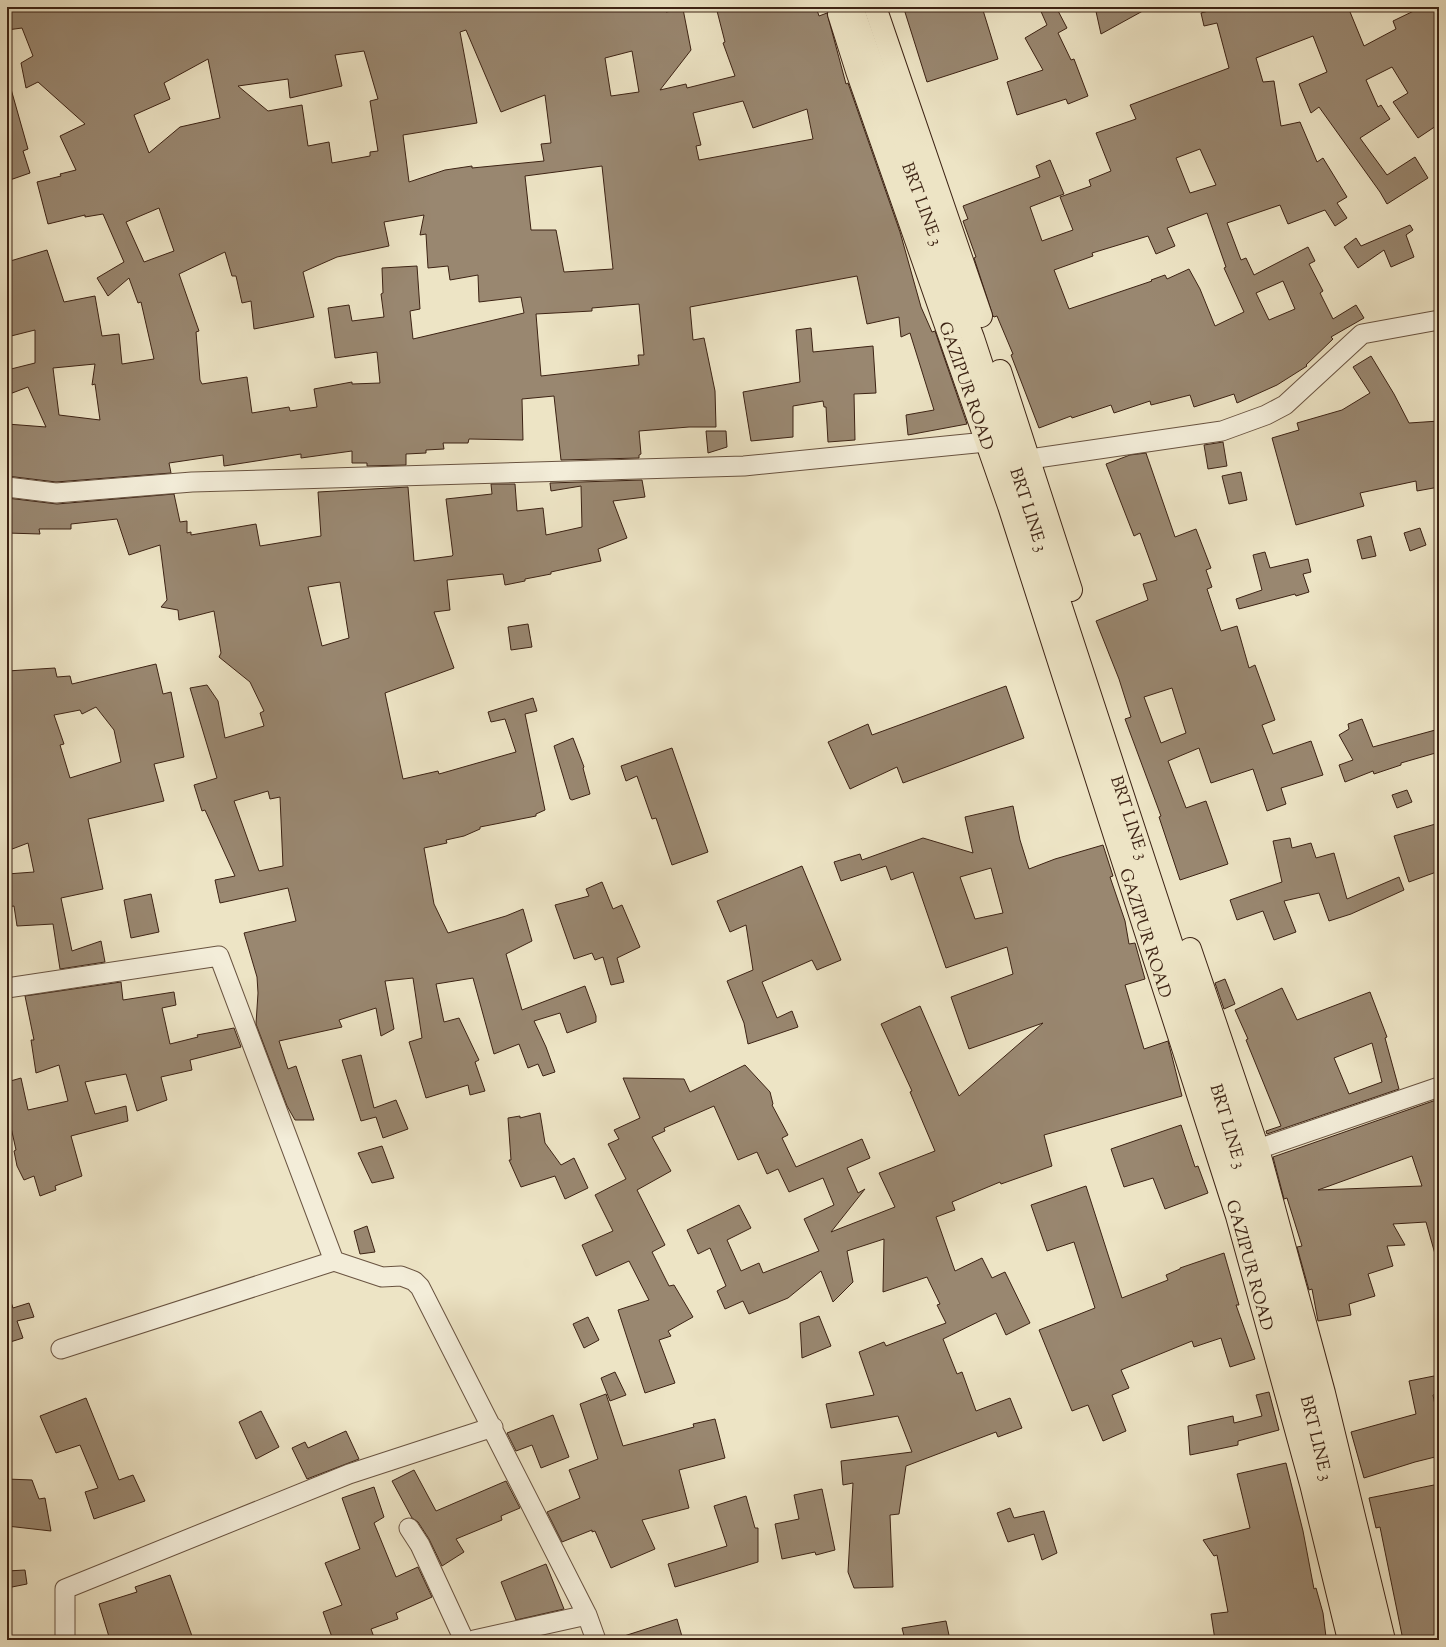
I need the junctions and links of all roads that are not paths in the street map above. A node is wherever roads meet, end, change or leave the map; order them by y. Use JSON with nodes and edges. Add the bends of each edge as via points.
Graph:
{"nodes":[{"id":1,"x":837,"y":7,"type":"edge"},
{"id":2,"x":852,"y":7,"type":"edge"},
{"id":3,"x":875,"y":7,"type":"edge"},
{"id":4,"x":1439,"y":320,"type":"edge"},
{"id":5,"x":986,"y":442,"type":"junction"},
{"id":6,"x":1030,"y":459,"type":"junction"},
{"id":7,"x":7,"y":487,"type":"edge"},
{"id":8,"x":7,"y":988,"type":"edge"},
{"id":9,"x":1439,"y":1087,"type":"edge"},
{"id":10,"x":1258,"y":1149,"type":"junction"},
{"id":11,"x":334,"y":1261,"type":"junction"},
{"id":12,"x":61,"y":1349,"type":"dead end"},
{"id":13,"x":493,"y":1427,"type":"junction"},
{"id":14,"x":409,"y":1528,"type":"dead end"},
{"id":15,"x":587,"y":1615,"type":"junction"},
{"id":16,"x":65,"y":1640,"type":"edge"},
{"id":17,"x":464,"y":1640,"type":"edge"},
{"id":18,"x":474,"y":1640,"type":"edge"},
{"id":19,"x":596,"y":1640,"type":"edge"},
{"id":20,"x":1348,"y":1640,"type":"edge"},
{"id":21,"x":1367,"y":1640,"type":"edge"},
{"id":22,"x":1384,"y":1640,"type":"edge"}],
"edges":[{"from":1,"to":5,"type":"main road","name":"GAZIPUR ROAD"},
{"from":2,"to":21,"type":"main road","name":"BRT LINE 3","via":[[973,338],[1201,1034],[1308,1402]]},
{"from":3,"to":6,"type":"main road","name":"GAZIPUR ROAD"},
{"from":4,"to":6,"type":"street","via":[[1362,334],[1285,405],[1222,431]]},
{"from":5,"to":7,"type":"street","via":[[744,466],[192,482],[56,493]]},
{"from":5,"to":20,"type":"main road","name":"GAZIPUR ROAD","via":[[1009,506],[1237,1216],[1311,1484]]},
{"from":6,"to":10,"type":"main road","name":"GAZIPUR ROAD","via":[[1158,857]]},
{"from":8,"to":11,"type":"street","via":[[218,956]]},
{"from":9,"to":10,"type":"street"},
{"from":10,"to":22,"type":"main road","name":"GAZIPUR ROAD","via":[[1324,1393]]},
{"from":11,"to":12,"type":"street"},
{"from":11,"to":13,"type":"street","via":[[382,1277],[401,1276],[418,1284]]},
{"from":13,"to":15,"type":"street"},
{"from":13,"to":16,"type":"street","via":[[349,1474],[65,1589]]},
{"from":14,"to":17,"type":"street"},
{"from":15,"to":18,"type":"street"},
{"from":15,"to":19,"type":"street"}]}
